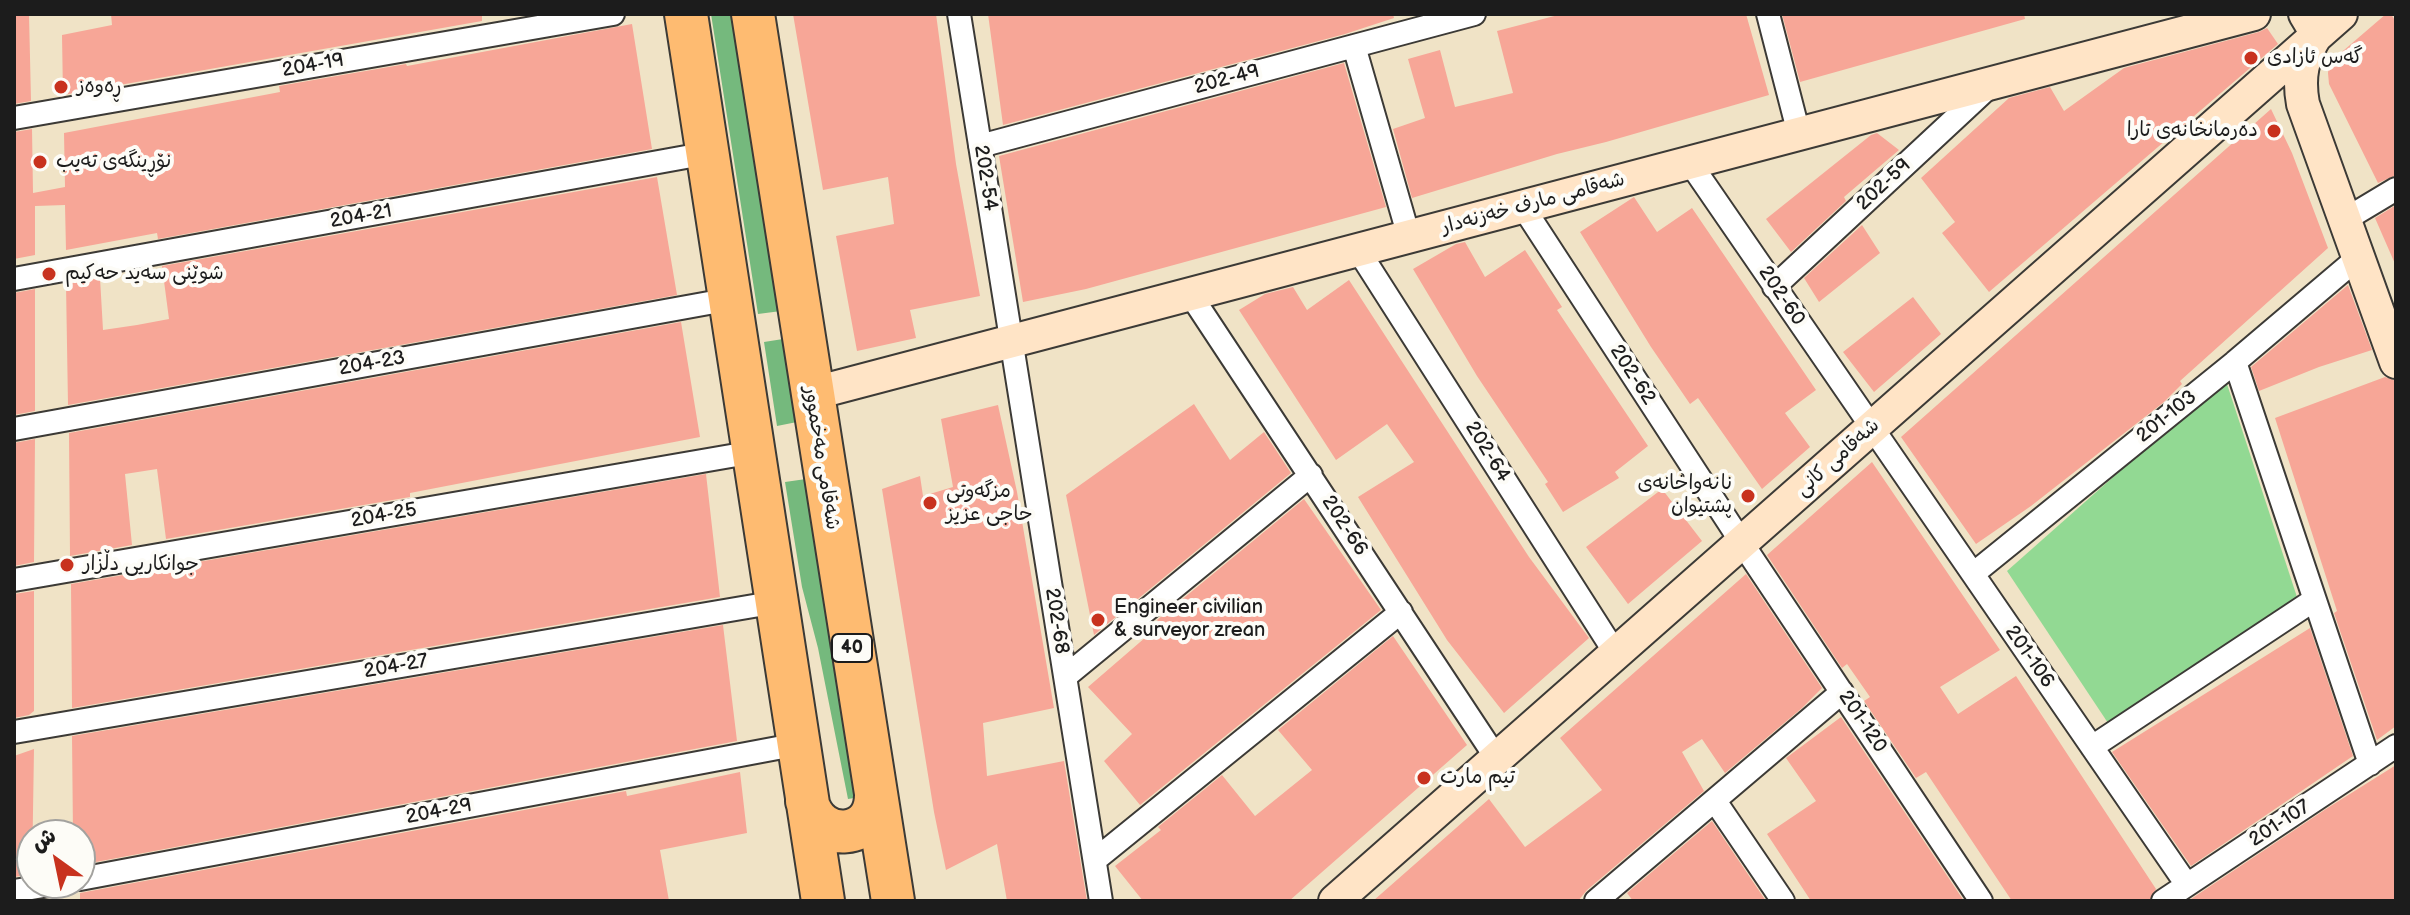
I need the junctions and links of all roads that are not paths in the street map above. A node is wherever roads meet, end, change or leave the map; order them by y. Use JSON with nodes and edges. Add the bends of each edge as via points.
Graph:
{"nodes":[{"id":1,"x":613,"y":14,"type":"edge"},
{"id":2,"x":686,"y":14,"type":"edge"},
{"id":3,"x":753,"y":14,"type":"edge"},
{"id":4,"x":959,"y":14,"type":"edge"},
{"id":5,"x":1768,"y":14,"type":"edge"},
{"id":6,"x":2254,"y":14,"type":"edge"},
{"id":7,"x":1464,"y":15,"type":"edge"},
{"id":8,"x":2321,"y":21,"type":"edge"},
{"id":9,"x":1354,"y":46,"type":"junction"},
{"id":10,"x":1994,"y":83,"type":"junction"},
{"id":11,"x":14,"y":118,"type":"edge"},
{"id":12,"x":1799,"y":134,"type":"junction"},
{"id":13,"x":980,"y":146,"type":"junction"},
{"id":14,"x":708,"y":153,"type":"junction"},
{"id":15,"x":1690,"y":163,"type":"junction"},
{"id":16,"x":2396,"y":189,"type":"edge"},
{"id":17,"x":1523,"y":207,"type":"junction"},
{"id":18,"x":2346,"y":219,"type":"junction"},
{"id":19,"x":1409,"y":237,"type":"junction"},
{"id":20,"x":1358,"y":250,"type":"junction"},
{"id":21,"x":2360,"y":256,"type":"junction"},
{"id":22,"x":14,"y":279,"type":"edge"},
{"id":23,"x":1774,"y":287,"type":"junction"},
{"id":24,"x":1190,"y":294,"type":"junction"},
{"id":25,"x":731,"y":299,"type":"junction"},
{"id":26,"x":1011,"y":342,"type":"junction"},
{"id":27,"x":2235,"y":362,"type":"junction"},
{"id":28,"x":2396,"y":362,"type":"edge"},
{"id":29,"x":811,"y":394,"type":"junction"},
{"id":30,"x":1872,"y":428,"type":"junction"},
{"id":31,"x":14,"y":429,"type":"edge"},
{"id":32,"x":754,"y":452,"type":"junction"},
{"id":33,"x":1311,"y":475,"type":"junction"},
{"id":34,"x":1742,"y":543,"type":"junction"},
{"id":35,"x":1973,"y":574,"type":"junction"},
{"id":36,"x":14,"y":580,"type":"edge"},
{"id":37,"x":2314,"y":600,"type":"junction"},
{"id":38,"x":777,"y":602,"type":"junction"},
{"id":39,"x":1401,"y":612,"type":"junction"},
{"id":40,"x":1616,"y":654,"type":"junction"},
{"id":41,"x":1065,"y":677,"type":"junction"},
{"id":42,"x":1842,"y":692,"type":"junction"},
{"id":43,"x":14,"y":732,"type":"edge"},
{"id":44,"x":799,"y":744,"type":"junction"},
{"id":45,"x":2396,"y":746,"type":"edge"},
{"id":46,"x":2092,"y":747,"type":"junction"},
{"id":47,"x":1497,"y":759,"type":"junction"},
{"id":48,"x":2370,"y":764,"type":"junction"},
{"id":49,"x":876,"y":795,"type":"junction"},
{"id":50,"x":807,"y":801,"type":"junction"},
{"id":51,"x":1715,"y":801,"type":"junction"},
{"id":52,"x":1095,"y":860,"type":"junction"},
{"id":53,"x":96,"y":876,"type":"edge"},
{"id":54,"x":2187,"y":885,"type":"junction"},
{"id":55,"x":1598,"y":900,"type":"edge"},
{"id":56,"x":826,"y":901,"type":"edge"},
{"id":57,"x":892,"y":901,"type":"edge"},
{"id":58,"x":1101,"y":901,"type":"edge"},
{"id":59,"x":1335,"y":901,"type":"edge"},
{"id":60,"x":1783,"y":901,"type":"edge"},
{"id":61,"x":1981,"y":901,"type":"edge"},
{"id":62,"x":2163,"y":901,"type":"edge"}],
"edges":[{"from":1,"to":11,"type":"street","name":"204-19"},
{"from":2,"to":14,"type":"highway"},
{"from":3,"to":29,"type":"highway","name":"شەقامی مەخموور","number":"40"},
{"from":4,"to":13,"type":"street","name":"202-54"},
{"from":5,"to":12,"type":"street"},
{"from":6,"to":10,"type":"street","name":"شەقامی مارف خەزنەدار"},
{"from":7,"to":9,"type":"street","name":"202-49"},
{"from":8,"to":18,"type":"street","via":[[2302,65],[2300,91]]},
{"from":8,"to":30,"type":"street","name":"شەقامی کانی"},
{"from":9,"to":13,"type":"street","name":"202-49"},
{"from":9,"to":19,"type":"street"},
{"from":10,"to":12,"type":"street","name":"شەقامی مارف خەزنەدار"},
{"from":10,"to":23,"type":"street","name":"202-59"},
{"from":12,"to":15,"type":"street","name":"شەقامی مارف خەزنەدار"},
{"from":13,"to":26,"type":"street","name":"202-54"},
{"from":14,"to":22,"type":"street","name":"204-21"},
{"from":14,"to":25,"type":"highway"},
{"from":15,"to":17,"type":"street","name":"شەقامی مارف خەزنەدار"},
{"from":15,"to":23,"type":"street","name":"202-60"},
{"from":16,"to":18,"type":"street"},
{"from":17,"to":19,"type":"street","name":"شەقامی مارف خەزنەدار"},
{"from":17,"to":34,"type":"street","name":"202-62"},
{"from":18,"to":21,"type":"street"},
{"from":19,"to":20,"type":"street","name":"شەقامی مارف خەزنەدار"},
{"from":20,"to":24,"type":"street","name":"شەقامی مارف خەزنەدار"},
{"from":20,"to":40,"type":"street","name":"202-64"},
{"from":21,"to":27,"type":"street","name":"201-103"},
{"from":21,"to":28,"type":"street"},
{"from":23,"to":30,"type":"street","name":"202-60"},
{"from":24,"to":26,"type":"street","name":"شەقامی مارف خەزنەدار"},
{"from":24,"to":33,"type":"street","name":"202-66"},
{"from":25,"to":31,"type":"street","name":"204-23"},
{"from":25,"to":32,"type":"highway"},
{"from":26,"to":29,"type":"street","name":"شەقامی مارف خەزنەدار"},
{"from":26,"to":41,"type":"street","name":"202-68"},
{"from":27,"to":35,"type":"street","name":"201-103"},
{"from":27,"to":37,"type":"street"},
{"from":29,"to":49,"type":"highway","name":"شەقامی مەخموور","number":"40"},
{"from":30,"to":34,"type":"street","name":"شەقامی کانی"},
{"from":30,"to":35,"type":"street","name":"201-106"},
{"from":32,"to":36,"type":"street","name":"204-25"},
{"from":32,"to":38,"type":"highway"},
{"from":33,"to":39,"type":"street","name":"202-66"},
{"from":33,"to":41,"type":"street"},
{"from":34,"to":40,"type":"street","name":"شەقامی کانی"},
{"from":34,"to":42,"type":"street","name":"201-120"},
{"from":35,"to":46,"type":"street","name":"201-106"},
{"from":37,"to":46,"type":"street"},
{"from":37,"to":48,"type":"street"},
{"from":38,"to":43,"type":"street","name":"204-27"},
{"from":38,"to":44,"type":"highway"},
{"from":39,"to":47,"type":"street","name":"202-66"},
{"from":39,"to":52,"type":"street"},
{"from":40,"to":47,"type":"street","name":"شەقامی کانی"},
{"from":41,"to":52,"type":"street","name":"202-68"},
{"from":42,"to":51,"type":"street"},
{"from":42,"to":61,"type":"street","name":"201-120"},
{"from":44,"to":50,"type":"highway"},
{"from":44,"to":53,"type":"street","name":"204-29"},
{"from":45,"to":48,"type":"street","name":"201-107"},
{"from":46,"to":54,"type":"street","name":"201-106"},
{"from":47,"to":59,"type":"street","name":"شەقامی کانی"},
{"from":48,"to":54,"type":"street","name":"201-107"},
{"from":49,"to":50,"type":"highway","via":[[870,817],[846,832],[820,824]]},
{"from":49,"to":57,"type":"highway","name":"شەقامی مەخموور","number":"40"},
{"from":50,"to":56,"type":"highway"},
{"from":51,"to":55,"type":"street"},
{"from":51,"to":60,"type":"street"},
{"from":52,"to":58,"type":"street","name":"202-68"},
{"from":54,"to":62,"type":"street","name":"201-107"},
{"from":56,"to":57,"type":"highway","via":[[842,884],[859,879],[881,886]]}]}
